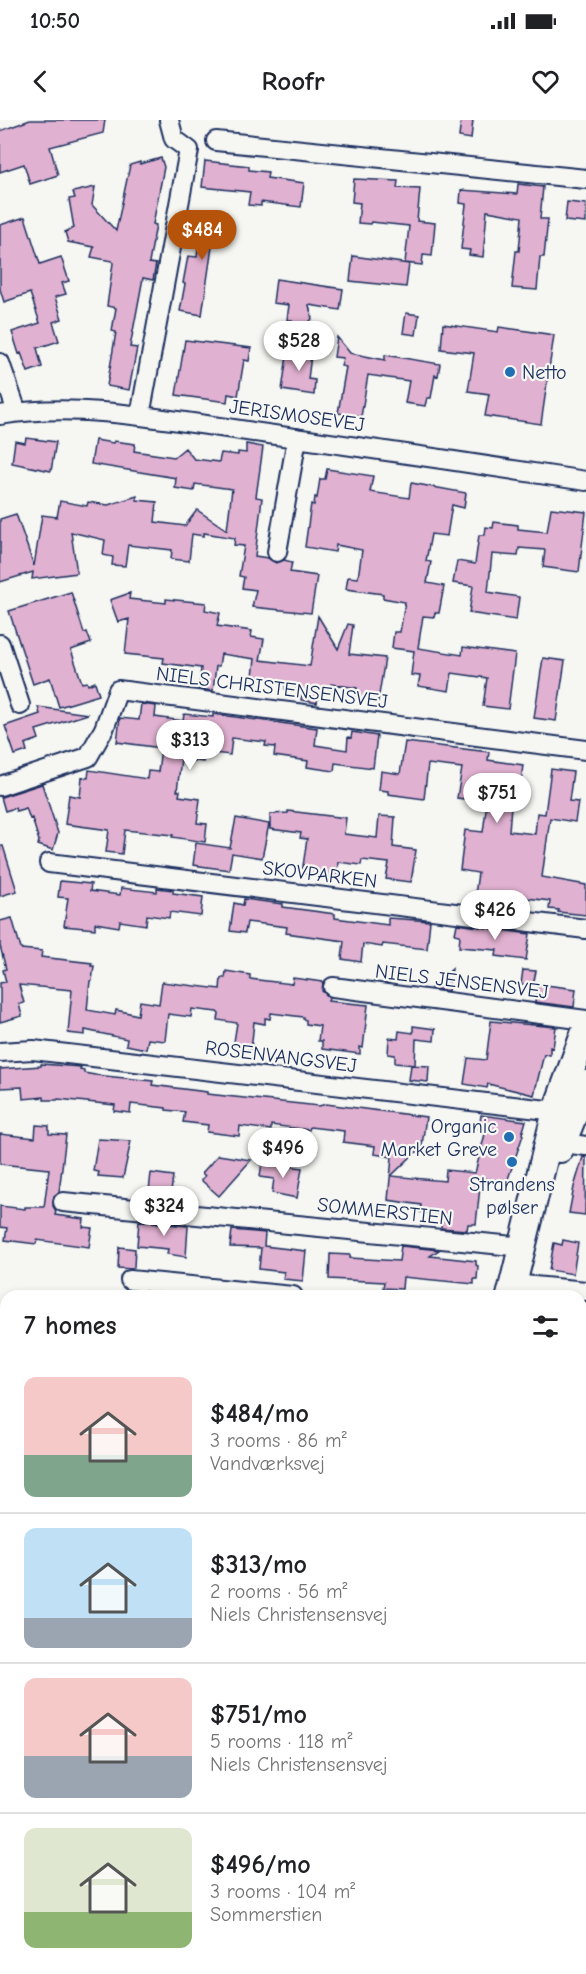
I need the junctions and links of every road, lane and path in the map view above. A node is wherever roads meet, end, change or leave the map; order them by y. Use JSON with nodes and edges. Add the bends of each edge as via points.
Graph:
{"nodes":[{"id":1,"x":169,"y":120,"type":"edge"},
{"id":2,"x":216,"y":141,"type":"dead end"},
{"id":3,"x":586,"y":179,"type":"edge"},
{"id":4,"x":0,"y":363,"type":"edge"},
{"id":5,"x":9,"y":413,"type":"edge"},
{"id":6,"x":140,"y":416,"type":"junction"},
{"id":7,"x":297,"y":438,"type":"junction"},
{"id":8,"x":586,"y":481,"type":"edge"},
{"id":9,"x":277,"y":552,"type":"dead end"},
{"id":10,"x":0,"y":644,"type":"edge"},
{"id":11,"x":20,"y":705,"type":"dead end"},
{"id":12,"x":586,"y":750,"type":"edge"},
{"id":13,"x":0,"y":786,"type":"edge"},
{"id":14,"x":49,"y":863,"type":"dead end"},
{"id":15,"x":586,"y":929,"type":"edge"},
{"id":16,"x":333,"y":987,"type":"dead end"},
{"id":17,"x":586,"y":1020,"type":"edge"},
{"id":18,"x":586,"y":1029,"type":"edge"},
{"id":19,"x":0,"y":1052,"type":"edge"},
{"id":20,"x":586,"y":1084,"type":"edge"},
{"id":21,"x":556,"y":1110,"type":"junction"},
{"id":22,"x":574,"y":1144,"type":"edge"},
{"id":23,"x":63,"y":1202,"type":"dead end"},
{"id":24,"x":523,"y":1247,"type":"junction"},
{"id":25,"x":130,"y":1280,"type":"dead end"},
{"id":26,"x":232,"y":1290,"type":"edge"},
{"id":27,"x":511,"y":1290,"type":"edge"}],
"edges":[{"from":1,"to":6,"type":"street","via":[[174,139],[189,150]]},
{"from":2,"to":3,"type":"street"},
{"from":4,"to":5,"type":"street"},
{"from":5,"to":6,"type":"street","name":"JERISMOSEVEJ","via":[[57,411]]},
{"from":6,"to":7,"type":"street","name":"JERISMOSEVEJ"},
{"from":7,"to":8,"type":"street","name":"JERISMOSEVEJ"},
{"from":7,"to":9,"type":"street"},
{"from":10,"to":11,"type":"street"},
{"from":12,"to":13,"type":"street","name":"NIELS CHRISTENSENSVEJ","via":[[118,690],[104,729],[88,757]]},
{"from":14,"to":15,"type":"street","name":"SKOVPARKEN"},
{"from":16,"to":17,"type":"street","name":"NIELS JENSENSVEJ"},
{"from":18,"to":21,"type":"main road"},
{"from":19,"to":21,"type":"street","name":"ROSENVANGSVEJ","via":[[33,1050]]},
{"from":20,"to":22,"type":"main road"},
{"from":21,"to":24,"type":"main road"},
{"from":22,"to":24,"type":"main road"},
{"from":23,"to":24,"type":"street","name":"SOMMERSTIEN"},
{"from":24,"to":27,"type":"main road"},
{"from":25,"to":26,"type":"street"}]}
